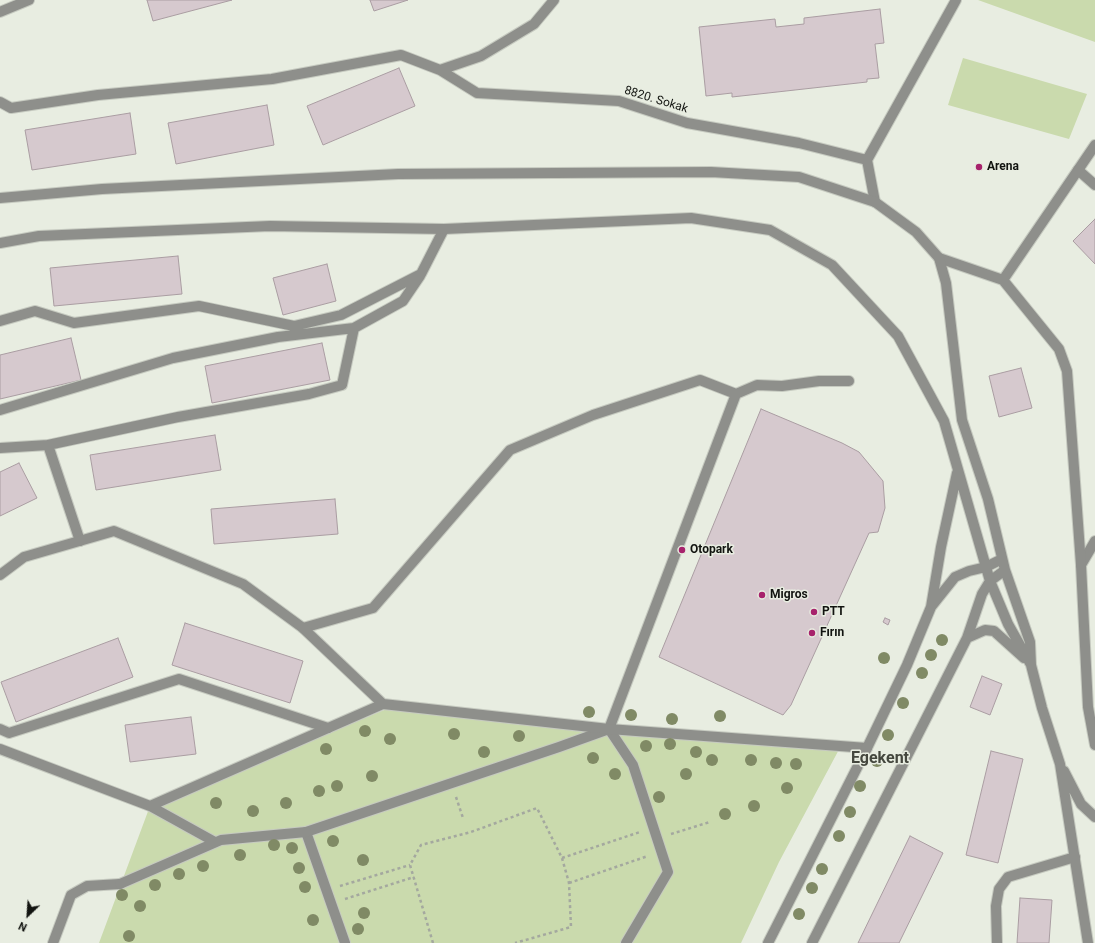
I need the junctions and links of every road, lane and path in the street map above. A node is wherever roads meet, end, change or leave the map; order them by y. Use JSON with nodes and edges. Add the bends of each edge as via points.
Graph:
{"nodes":[{"id":1,"x":29,"y":0,"type":"edge"},
{"id":2,"x":554,"y":0,"type":"edge"},
{"id":3,"x":956,"y":0,"type":"edge"},
{"id":4,"x":0,"y":12,"type":"edge"},
{"id":5,"x":440,"y":70,"type":"junction"},
{"id":6,"x":0,"y":102,"type":"edge"},
{"id":7,"x":1095,"y":145,"type":"edge"},
{"id":8,"x":867,"y":160,"type":"junction"},
{"id":9,"x":1078,"y":170,"type":"junction"},
{"id":10,"x":1095,"y":185,"type":"edge"},
{"id":11,"x":0,"y":198,"type":"edge"},
{"id":12,"x":875,"y":202,"type":"junction"},
{"id":13,"x":444,"y":228,"type":"junction"},
{"id":14,"x":0,"y":243,"type":"edge"},
{"id":15,"x":939,"y":258,"type":"junction"},
{"id":16,"x":421,"y":274,"type":"junction"},
{"id":17,"x":1003,"y":280,"type":"junction"},
{"id":18,"x":0,"y":321,"type":"edge"},
{"id":19,"x":354,"y":328,"type":"junction"},
{"id":20,"x":849,"y":381,"type":"dead end"},
{"id":21,"x":736,"y":394,"type":"junction"},
{"id":22,"x":0,"y":410,"type":"edge"},
{"id":23,"x":48,"y":445,"type":"junction"},
{"id":24,"x":0,"y":448,"type":"edge"},
{"id":25,"x":958,"y":471,"type":"junction"},
{"id":26,"x":80,"y":540,"type":"junction"},
{"id":27,"x":1095,"y":541,"type":"edge"},
{"id":28,"x":1002,"y":559,"type":"junction"},
{"id":29,"x":1081,"y":565,"type":"junction"},
{"id":30,"x":986,"y":567,"type":"junction"},
{"id":31,"x":1005,"y":570,"type":"junction"},
{"id":32,"x":0,"y":575,"type":"edge"},
{"id":33,"x":990,"y":581,"type":"junction"},
{"id":34,"x":931,"y":607,"type":"junction"},
{"id":35,"x":303,"y":628,"type":"junction"},
{"id":36,"x":967,"y":638,"type":"junction"},
{"id":37,"x":1031,"y":665,"type":"junction"},
{"id":38,"x":1092,"y":703,"type":"edge"},
{"id":39,"x":383,"y":704,"type":"junction"},
{"id":40,"x":328,"y":728,"type":"junction"},
{"id":41,"x":0,"y":729,"type":"edge"},
{"id":42,"x":609,"y":729,"type":"junction"},
{"id":43,"x":1095,"y":746,"type":"edge"},
{"id":44,"x":867,"y":748,"type":"junction"},
{"id":45,"x":0,"y":749,"type":"edge"},
{"id":46,"x":1060,"y":764,"type":"junction"},
{"id":47,"x":451,"y":784,"type":"junction"},
{"id":48,"x":150,"y":806,"type":"junction"},
{"id":49,"x":1095,"y":817,"type":"edge"},
{"id":50,"x":463,"y":818,"type":"dead end"},
{"id":51,"x":710,"y":822,"type":"dead end"},
{"id":52,"x":654,"y":828,"type":"junction"},
{"id":53,"x":306,"y":832,"type":"junction"},
{"id":54,"x":657,"y":838,"type":"junction"},
{"id":55,"x":215,"y":842,"type":"junction"},
{"id":56,"x":661,"y":851,"type":"junction"},
{"id":57,"x":1075,"y":857,"type":"junction"},
{"id":58,"x":562,"y":858,"type":"junction"},
{"id":59,"x":410,"y":865,"type":"junction"},
{"id":60,"x":414,"y":877,"type":"junction"},
{"id":61,"x":569,"y":883,"type":"junction"},
{"id":62,"x":326,"y":890,"type":"junction"},
{"id":63,"x":331,"y":903,"type":"junction"},
{"id":64,"x":53,"y":943,"type":"edge"},
{"id":65,"x":345,"y":943,"type":"edge"},
{"id":66,"x":433,"y":943,"type":"edge"},
{"id":67,"x":516,"y":943,"type":"edge"},
{"id":68,"x":626,"y":943,"type":"edge"},
{"id":69,"x":768,"y":943,"type":"edge"},
{"id":70,"x":812,"y":943,"type":"edge"},
{"id":71,"x":997,"y":943,"type":"edge"},
{"id":72,"x":1088,"y":943,"type":"edge"}],
"edges":[{"from":1,"to":4,"type":"street"},
{"from":2,"to":5,"type":"street","via":[[534,24],[481,56]]},
{"from":3,"to":8,"type":"street"},
{"from":5,"to":6,"type":"street","name":"8820. Sokak","via":[[401,55],[272,79],[98,94],[11,108]]},
{"from":5,"to":8,"type":"street","name":"8820. Sokak","via":[[477,93],[619,101],[687,123],[799,143]]},
{"from":7,"to":9,"type":"street"},
{"from":8,"to":12,"type":"street"},
{"from":9,"to":10,"type":"street"},
{"from":9,"to":17,"type":"street"},
{"from":11,"to":12,"type":"street","via":[[102,189],[398,174],[711,172],[799,177]]},
{"from":12,"to":15,"type":"street","via":[[916,232]]},
{"from":13,"to":14,"type":"street","via":[[270,226],[38,236]]},
{"from":13,"to":16,"type":"street"},
{"from":13,"to":25,"type":"street","via":[[691,218],[770,230],[832,265],[898,336],[944,421]]},
{"from":15,"to":17,"type":"street"},
{"from":15,"to":28,"type":"street","via":[[946,283],[962,420],[988,499]]},
{"from":16,"to":18,"type":"street","via":[[340,315],[294,326],[199,306],[74,323],[35,312]]},
{"from":16,"to":19,"type":"street","via":[[403,301]]},
{"from":17,"to":29,"type":"street","via":[[1058,349],[1067,371]]},
{"from":19,"to":22,"type":"street","via":[[278,337],[173,358]]},
{"from":19,"to":23,"type":"street","via":[[342,385],[309,394],[178,417]]},
{"from":20,"to":21,"type":"street","via":[[819,381],[782,386],[757,385]]},
{"from":21,"to":35,"type":"street","via":[[700,380],[593,415],[510,450],[373,608]]},
{"from":21,"to":42,"type":"street"},
{"from":23,"to":24,"type":"street"},
{"from":23,"to":26,"type":"street"},
{"from":25,"to":30,"type":"street"},
{"from":25,"to":34,"type":"street"},
{"from":26,"to":32,"type":"street","via":[[24,557]]},
{"from":26,"to":35,"type":"street","via":[[114,531],[244,584]]},
{"from":27,"to":29,"type":"street"},
{"from":28,"to":30,"type":"street"},
{"from":28,"to":31,"type":"street"},
{"from":29,"to":38,"type":"street"},
{"from":30,"to":33,"type":"street"},
{"from":30,"to":34,"type":"street","via":[[955,577]]},
{"from":31,"to":33,"type":"street"},
{"from":31,"to":37,"type":"street","via":[[1030,642]]},
{"from":33,"to":36,"type":"street","via":[[982,594]]},
{"from":33,"to":37,"type":"street","via":[[1008,624]]},
{"from":34,"to":44,"type":"street","via":[[907,665]]},
{"from":35,"to":39,"type":"street"},
{"from":36,"to":37,"type":"street","via":[[985,630],[994,631]]},
{"from":36,"to":70,"type":"street"},
{"from":37,"to":46,"type":"street"},
{"from":38,"to":43,"type":"street"},
{"from":39,"to":40,"type":"street"},
{"from":39,"to":42,"type":"street"},
{"from":40,"to":41,"type":"street","via":[[179,679],[9,733]]},
{"from":40,"to":48,"type":"street"},
{"from":42,"to":44,"type":"street"},
{"from":42,"to":47,"type":"street"},
{"from":42,"to":52,"type":"street","via":[[633,766]]},
{"from":44,"to":69,"type":"street"},
{"from":45,"to":48,"type":"street"},
{"from":46,"to":49,"type":"street","via":[[1082,804]]},
{"from":46,"to":57,"type":"street"},
{"from":47,"to":50,"type":"path"},
{"from":47,"to":53,"type":"street"},
{"from":48,"to":55,"type":"street"},
{"from":51,"to":54,"type":"path"},
{"from":52,"to":54,"type":"street"},
{"from":52,"to":58,"type":"path"},
{"from":53,"to":55,"type":"street"},
{"from":53,"to":62,"type":"street"},
{"from":54,"to":56,"type":"street"},
{"from":55,"to":64,"type":"street","via":[[120,884],[87,886],[71,895]]},
{"from":56,"to":61,"type":"path"},
{"from":56,"to":68,"type":"street","via":[[668,872]]},
{"from":57,"to":71,"type":"street","via":[[1008,877],[999,889],[996,906]]},
{"from":57,"to":72,"type":"street"},
{"from":58,"to":59,"type":"path","via":[[537,808],[471,832],[421,845]]},
{"from":58,"to":61,"type":"path"},
{"from":59,"to":60,"type":"path"},
{"from":59,"to":62,"type":"path"},
{"from":60,"to":63,"type":"path"},
{"from":60,"to":66,"type":"path"},
{"from":61,"to":67,"type":"path","via":[[571,927]]},
{"from":62,"to":63,"type":"street"},
{"from":63,"to":65,"type":"street"}]}
